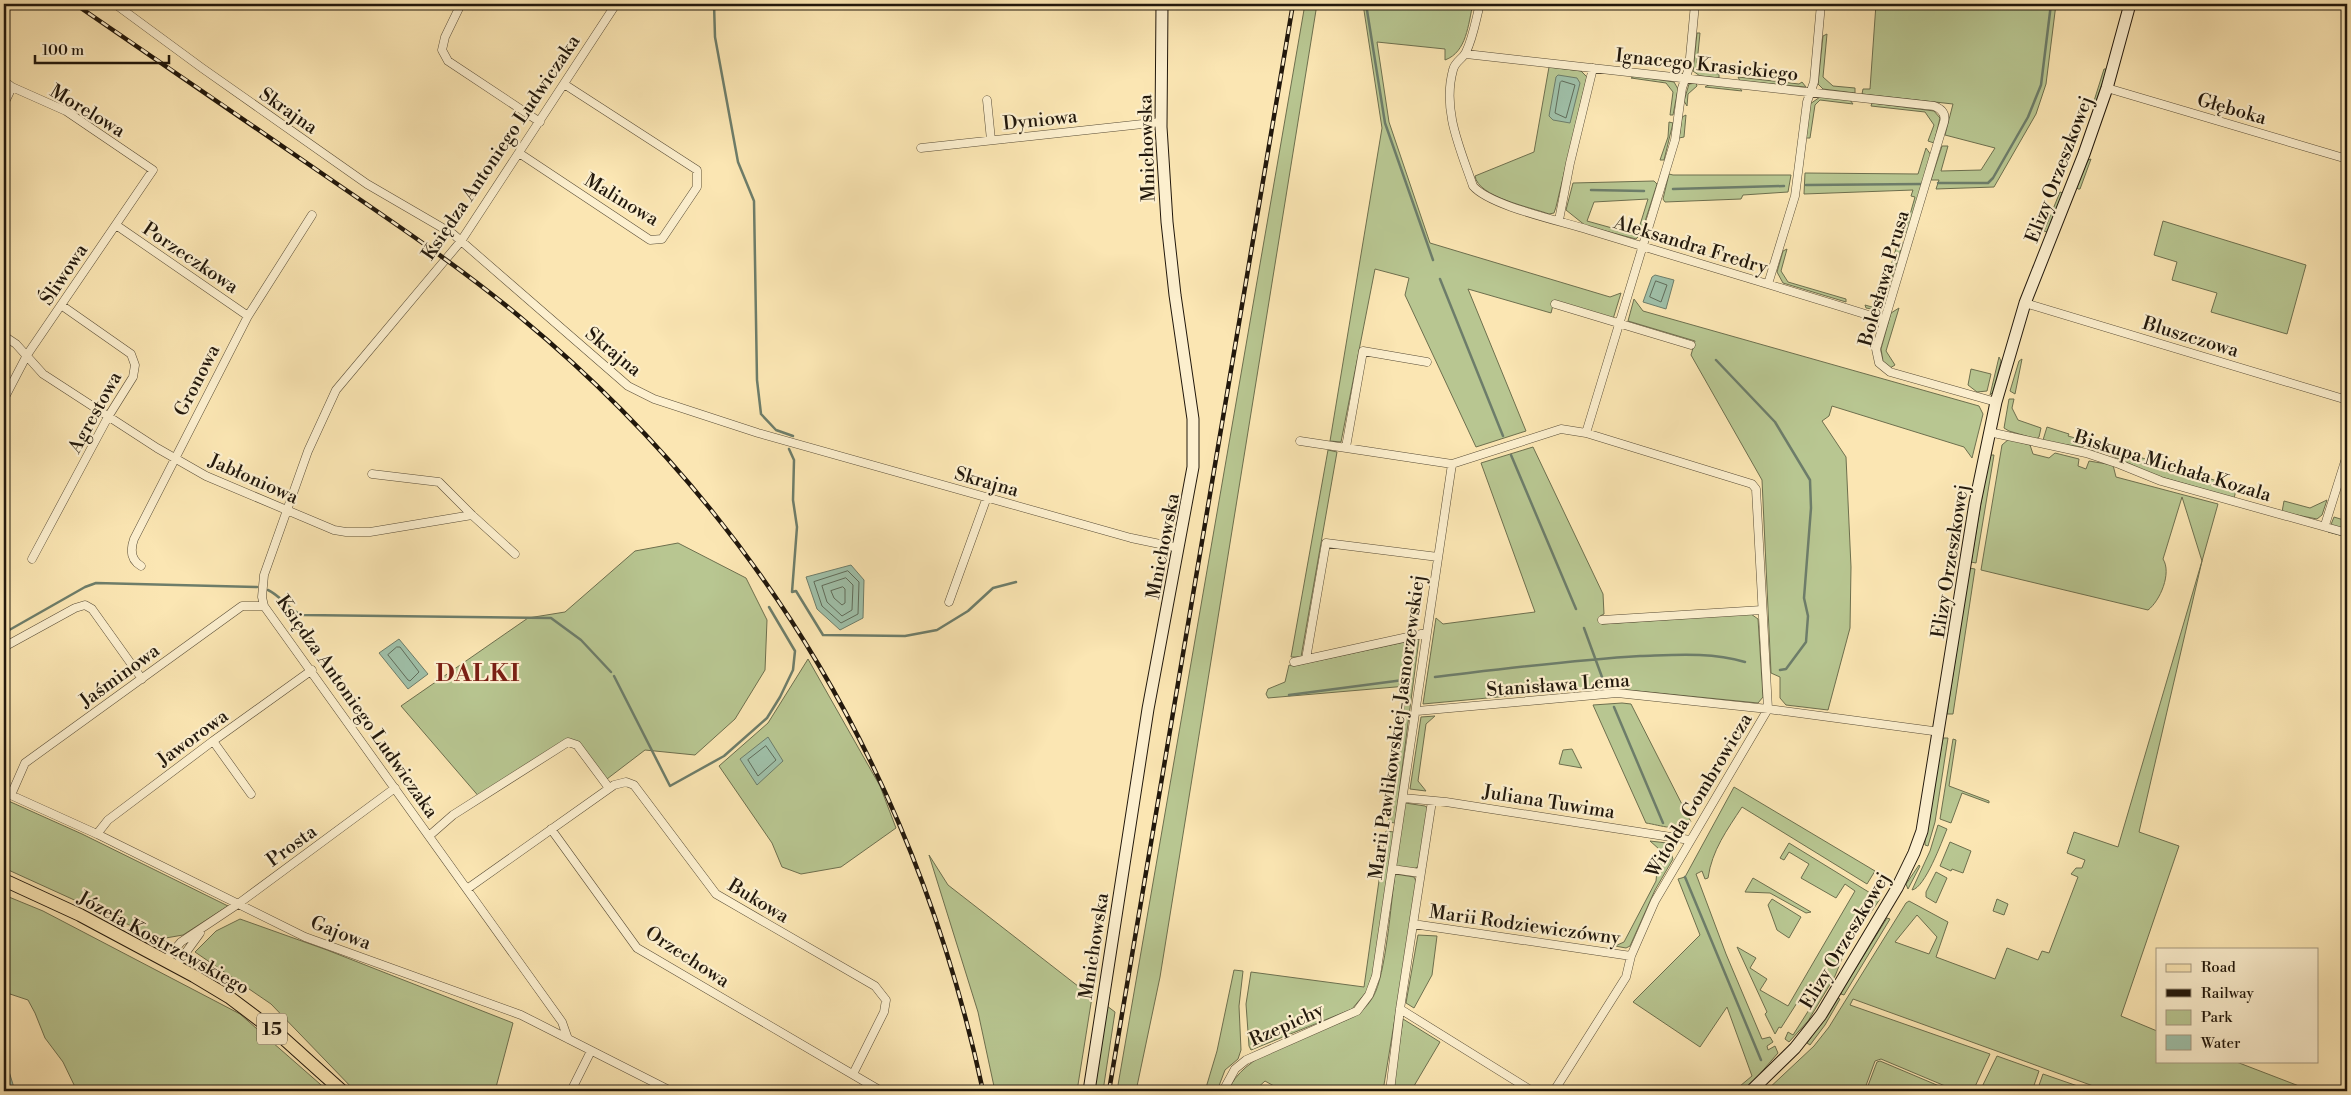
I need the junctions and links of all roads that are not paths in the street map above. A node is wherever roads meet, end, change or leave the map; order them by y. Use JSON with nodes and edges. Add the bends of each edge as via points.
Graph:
{"nodes":[{"id":1,"x":115,"y":4,"type":"edge"},
{"id":2,"x":461,"y":4,"type":"edge"},
{"id":3,"x":616,"y":4,"type":"edge"},
{"id":4,"x":1162,"y":4,"type":"edge"},
{"id":5,"x":1480,"y":4,"type":"edge"},
{"id":6,"x":1695,"y":4,"type":"edge"},
{"id":7,"x":1821,"y":4,"type":"edge"},
{"id":8,"x":2130,"y":4,"type":"edge"},
{"id":9,"x":1466,"y":54,"type":"junction"},
{"id":10,"x":1593,"y":68,"type":"junction"},
{"id":11,"x":1685,"y":78,"type":"junction"},
{"id":12,"x":4,"y":81,"type":"edge"},
{"id":13,"x":564,"y":84,"type":"junction"},
{"id":14,"x":12,"y":87,"type":"junction"},
{"id":15,"x":2107,"y":88,"type":"junction"},
{"id":16,"x":1811,"y":92,"type":"junction"},
{"id":17,"x":987,"y":100,"type":"dead end"},
{"id":18,"x":4,"y":104,"type":"edge"},
{"id":19,"x":1943,"y":112,"type":"joint"},
{"id":20,"x":540,"y":122,"type":"junction"},
{"id":21,"x":1161,"y":122,"type":"junction"},
{"id":22,"x":991,"y":140,"type":"junction"},
{"id":23,"x":921,"y":148,"type":"dead end"},
{"id":24,"x":519,"y":153,"type":"junction"},
{"id":25,"x":2347,"y":159,"type":"edge"},
{"id":26,"x":153,"y":170,"type":"joint"},
{"id":27,"x":312,"y":215,"type":"dead end"},
{"id":28,"x":1559,"y":220,"type":"junction"},
{"id":29,"x":116,"y":225,"type":"junction"},
{"id":30,"x":461,"y":241,"type":"junction"},
{"id":31,"x":1642,"y":246,"type":"junction"},
{"id":32,"x":1768,"y":284,"type":"junction"},
{"id":33,"x":2024,"y":303,"type":"junction"},
{"id":34,"x":1555,"y":304,"type":"dead end"},
{"id":35,"x":61,"y":305,"type":"junction"},
{"id":36,"x":248,"y":316,"type":"junction"},
{"id":37,"x":1884,"y":320,"type":"junction"},
{"id":38,"x":1620,"y":324,"type":"junction"},
{"id":39,"x":4,"y":336,"type":"edge"},
{"id":40,"x":1691,"y":345,"type":"dead end"},
{"id":41,"x":27,"y":355,"type":"junction"},
{"id":42,"x":1427,"y":362,"type":"dead end"},
{"id":43,"x":4,"y":399,"type":"edge"},
{"id":44,"x":2347,"y":400,"type":"edge"},
{"id":45,"x":1996,"y":402,"type":"junction"},
{"id":46,"x":108,"y":417,"type":"junction"},
{"id":47,"x":1989,"y":432,"type":"junction"},
{"id":48,"x":1586,"y":433,"type":"junction"},
{"id":49,"x":1300,"y":441,"type":"dead end"},
{"id":50,"x":1346,"y":447,"type":"junction"},
{"id":51,"x":2347,"y":455,"type":"edge"},
{"id":52,"x":175,"y":458,"type":"junction"},
{"id":53,"x":1452,"y":464,"type":"junction"},
{"id":54,"x":372,"y":474,"type":"dead end"},
{"id":55,"x":987,"y":497,"type":"junction"},
{"id":56,"x":285,"y":511,"type":"junction"},
{"id":57,"x":472,"y":515,"type":"junction"},
{"id":58,"x":2326,"y":525,"type":"junction"},
{"id":59,"x":2347,"y":533,"type":"edge"},
{"id":60,"x":1180,"y":548,"type":"junction"},
{"id":61,"x":515,"y":554,"type":"dead end"},
{"id":62,"x":1438,"y":557,"type":"junction"},
{"id":63,"x":32,"y":559,"type":"dead end"},
{"id":64,"x":141,"y":566,"type":"dead end"},
{"id":65,"x":949,"y":602,"type":"dead end"},
{"id":66,"x":264,"y":606,"type":"junction"},
{"id":67,"x":1762,"y":610,"type":"junction"},
{"id":68,"x":1602,"y":620,"type":"dead end"},
{"id":69,"x":1426,"y":633,"type":"junction"},
{"id":70,"x":4,"y":646,"type":"edge"},
{"id":71,"x":1306,"y":659,"type":"junction"},
{"id":72,"x":1294,"y":662,"type":"dead end"},
{"id":73,"x":312,"y":670,"type":"junction"},
{"id":74,"x":142,"y":679,"type":"junction"},
{"id":75,"x":1768,"y":709,"type":"junction"},
{"id":76,"x":1417,"y":711,"type":"junction"},
{"id":77,"x":1939,"y":730,"type":"junction"},
{"id":78,"x":213,"y":741,"type":"junction"},
{"id":79,"x":395,"y":788,"type":"junction"},
{"id":80,"x":609,"y":788,"type":"junction"},
{"id":81,"x":7,"y":793,"type":"edge"},
{"id":82,"x":251,"y":794,"type":"dead end"},
{"id":83,"x":1403,"y":798,"type":"junction"},
{"id":84,"x":1432,"y":801,"type":"junction"},
{"id":85,"x":551,"y":829,"type":"junction"},
{"id":86,"x":97,"y":834,"type":"junction"},
{"id":87,"x":429,"y":836,"type":"junction"},
{"id":88,"x":1690,"y":840,"type":"junction"},
{"id":89,"x":1392,"y":869,"type":"junction"},
{"id":90,"x":1420,"y":873,"type":"junction"},
{"id":91,"x":4,"y":880,"type":"edge"},
{"id":92,"x":467,"y":889,"type":"junction"},
{"id":93,"x":238,"y":904,"type":"junction"},
{"id":94,"x":1413,"y":924,"type":"junction"},
{"id":95,"x":1632,"y":956,"type":"junction"},
{"id":96,"x":171,"y":963,"type":"junction"},
{"id":97,"x":1370,"y":995,"type":"joint"},
{"id":98,"x":1400,"y":1009,"type":"junction"},
{"id":99,"x":568,"y":1039,"type":"junction"},
{"id":100,"x":591,"y":1051,"type":"junction"},
{"id":101,"x":853,"y":1074,"type":"junction"},
{"id":102,"x":342,"y":1091,"type":"edge"},
{"id":103,"x":571,"y":1091,"type":"edge"},
{"id":104,"x":671,"y":1091,"type":"edge"},
{"id":105,"x":881,"y":1091,"type":"edge"},
{"id":106,"x":1089,"y":1091,"type":"edge"},
{"id":107,"x":1223,"y":1091,"type":"edge"},
{"id":108,"x":1390,"y":1091,"type":"edge"},
{"id":109,"x":1532,"y":1091,"type":"edge"},
{"id":110,"x":1554,"y":1091,"type":"edge"},
{"id":111,"x":1751,"y":1091,"type":"edge"}],
"edges":[{"from":1,"to":30,"type":"street","name":"Skrajna","via":[[367,184]]},
{"from":2,"to":20,"type":"street","via":[[442,50],[448,61]]},
{"from":3,"to":13,"type":"street","name":"Księdza Antoniego Ludwiczaka"},
{"from":4,"to":21,"type":"street","name":"Mnichowska"},
{"from":5,"to":9,"type":"street"},
{"from":6,"to":11,"type":"street","via":[[1689,68]]},
{"from":7,"to":16,"type":"street"},
{"from":8,"to":15,"type":"street","name":"Elizy Orzeszkowej"},
{"from":9,"to":10,"type":"street","name":"Ignacego Krasickiego"},
{"from":9,"to":28,"type":"street","name":"Aleksandra Fredry","via":[[1456,62],[1453,71],[1450,118],[1473,186],[1488,198]]},
{"from":10,"to":11,"type":"street","name":"Ignacego Krasickiego"},
{"from":10,"to":28,"type":"street"},
{"from":11,"to":16,"type":"street","name":"Ignacego Krasickiego"},
{"from":11,"to":31,"type":"street","via":[[1675,140]]},
{"from":12,"to":14,"type":"street","name":"Morelowa"},
{"from":13,"to":20,"type":"street","name":"Księdza Antoniego Ludwiczaka"},
{"from":13,"to":24,"type":"street","name":"Malinowa","via":[[697,170],[696,187],[662,239],[650,240]]},
{"from":14,"to":18,"type":"street"},
{"from":14,"to":26,"type":"street","name":"Morelowa","via":[[66,112]]},
{"from":15,"to":25,"type":"street","name":"Głęboka"},
{"from":15,"to":33,"type":"street","name":"Elizy Orzeszkowej"},
{"from":16,"to":19,"type":"street","name":"Ignacego Krasickiego","via":[[1934,106]]},
{"from":16,"to":32,"type":"street","via":[[1795,196]]},
{"from":17,"to":22,"type":"street"},
{"from":19,"to":37,"type":"street","name":"Bolesława Prusa","via":[[1945,118],[1939,142]]},
{"from":20,"to":24,"type":"street","name":"Księdza Antoniego Ludwiczaka"},
{"from":21,"to":22,"type":"street","name":"Dyniowa"},
{"from":21,"to":60,"type":"street","name":"Mnichowska","via":[[1167,222],[1193,418],[1193,467]]},
{"from":22,"to":23,"type":"street","name":"Dyniowa"},
{"from":24,"to":30,"type":"street","name":"Księdza Antoniego Ludwiczaka"},
{"from":26,"to":29,"type":"street","name":"Śliwowa"},
{"from":27,"to":36,"type":"street","name":"Gronowa"},
{"from":28,"to":31,"type":"street","name":"Aleksandra Fredry"},
{"from":29,"to":35,"type":"street","name":"Śliwowa"},
{"from":29,"to":36,"type":"street","name":"Porzeczkowa"},
{"from":30,"to":55,"type":"street","name":"Skrajna","via":[[624,382],[643,393],[758,433]]},
{"from":30,"to":56,"type":"street","name":"Księdza Antoniego Ludwiczaka","via":[[336,390]]},
{"from":31,"to":32,"type":"street","name":"Aleksandra Fredry"},
{"from":31,"to":38,"type":"street"},
{"from":32,"to":37,"type":"street","name":"Aleksandra Fredry"},
{"from":33,"to":44,"type":"street","name":"Bluszczowa"},
{"from":33,"to":45,"type":"street","name":"Elizy Orzeszkowej"},
{"from":34,"to":38,"type":"street"},
{"from":35,"to":41,"type":"street","name":"Śliwowa"},
{"from":35,"to":46,"type":"street","name":"Agrestowa","via":[[131,354],[135,365],[133,377]]},
{"from":36,"to":52,"type":"street","name":"Gronowa"},
{"from":37,"to":45,"type":"street","name":"Bolesława Prusa","via":[[1876,349],[1877,360],[1882,367]]},
{"from":38,"to":40,"type":"street"},
{"from":38,"to":48,"type":"street"},
{"from":39,"to":41,"type":"street","name":"Jabłoniowa"},
{"from":41,"to":43,"type":"street","name":"Śliwowa"},
{"from":41,"to":46,"type":"street","name":"Jabłoniowa","via":[[43,374]]},
{"from":42,"to":50,"type":"street","via":[[1363,351]]},
{"from":45,"to":47,"type":"street","name":"Elizy Orzeszkowej"},
{"from":46,"to":52,"type":"street","name":"Jabłoniowa"},
{"from":46,"to":63,"type":"street","name":"Agrestowa"},
{"from":47,"to":58,"type":"street","name":"Biskupa Michała Kozala","via":[[2086,453],[2162,481]]},
{"from":47,"to":77,"type":"street","name":"Elizy Orzeszkowej"},
{"from":48,"to":53,"type":"street","name":"Witolda Gombrowicza","via":[[1561,429]]},
{"from":48,"to":67,"type":"street","name":"Witolda Gombrowicza","via":[[1752,484],[1756,489]]},
{"from":49,"to":50,"type":"street"},
{"from":50,"to":53,"type":"street"},
{"from":51,"to":58,"type":"street"},
{"from":52,"to":56,"type":"street","name":"Jabłoniowa","via":[[206,476]]},
{"from":52,"to":64,"type":"street","name":"Gronowa","via":[[134,539],[132,552],[136,563]]},
{"from":53,"to":62,"type":"street","name":"Marii Pawlikowskiej-Jasnorzewskiej"},
{"from":54,"to":57,"type":"street","via":[[439,482]]},
{"from":55,"to":60,"type":"street","name":"Skrajna","via":[[1131,538]]},
{"from":55,"to":65,"type":"street"},
{"from":56,"to":57,"type":"street","name":"Jabłoniowa","via":[[334,530],[358,533]]},
{"from":56,"to":66,"type":"street","name":"Księdza Antoniego Ludwiczaka","via":[[263,582]]},
{"from":57,"to":61,"type":"street"},
{"from":58,"to":59,"type":"street","name":"Biskupa Michała Kozala"},
{"from":60,"to":106,"type":"street","name":"Mnichowska","via":[[1148,709]]},
{"from":62,"to":69,"type":"street","name":"Marii Pawlikowskiej-Jasnorzewskiej"},
{"from":62,"to":71,"type":"street","via":[[1326,544]]},
{"from":66,"to":73,"type":"street","name":"Księdza Antoniego Ludwiczaka"},
{"from":66,"to":74,"type":"street","name":"Jaśminowa","via":[[242,606]]},
{"from":67,"to":68,"type":"street"},
{"from":67,"to":75,"type":"street","name":"Witolda Gombrowicza"},
{"from":69,"to":71,"type":"street"},
{"from":69,"to":76,"type":"street","name":"Marii Pawlikowskiej-Jasnorzewskiej"},
{"from":70,"to":74,"type":"street","via":[[85,605],[92,609]]},
{"from":71,"to":72,"type":"street"},
{"from":73,"to":78,"type":"street","name":"Jaworowa"},
{"from":73,"to":79,"type":"street","name":"Księdza Antoniego Ludwiczaka"},
{"from":74,"to":81,"type":"street","name":"Jaśminowa","via":[[25,763]]},
{"from":75,"to":76,"type":"street","name":"Stanisława Lema","via":[[1617,693]]},
{"from":75,"to":77,"type":"street","name":"Stanisława Lema"},
{"from":75,"to":88,"type":"street","name":"Witolda Gombrowicza"},
{"from":76,"to":83,"type":"street","name":"Marii Pawlikowskiej-Jasnorzewskiej"},
{"from":77,"to":111,"type":"street","name":"Elizy Orzeszkowej","via":[[1922,831],[1897,888],[1821,1015],[1795,1048]]},
{"from":78,"to":82,"type":"street"},
{"from":78,"to":86,"type":"street","name":"Jaworowa","via":[[108,820]]},
{"from":79,"to":87,"type":"street","name":"Księdza Antoniego Ludwiczaka"},
{"from":79,"to":93,"type":"street","name":"Prosta"},
{"from":80,"to":85,"type":"street","name":"Bukowa"},
{"from":80,"to":87,"type":"street","via":[[577,745],[568,742],[453,815]]},
{"from":80,"to":101,"type":"street","name":"Bukowa","via":[[626,782],[634,785],[716,894],[875,986],[886,1000],[884,1012]]},
{"from":81,"to":86,"type":"street","name":"Gajowa"},
{"from":83,"to":84,"type":"street","name":"Juliana Tuwima"},
{"from":83,"to":89,"type":"street","name":"Marii Pawlikowskiej-Jasnorzewskiej"},
{"from":84,"to":88,"type":"street","name":"Juliana Tuwima"},
{"from":84,"to":90,"type":"street"},
{"from":85,"to":92,"type":"street"},
{"from":85,"to":101,"type":"street","name":"Orzechowa","via":[[638,948]]},
{"from":86,"to":93,"type":"street","name":"Gajowa"},
{"from":87,"to":92,"type":"street","name":"Księdza Antoniego Ludwiczaka"},
{"from":88,"to":95,"type":"street","name":"Witolda Gombrowicza","via":[[1655,901]]},
{"from":89,"to":90,"type":"street"},
{"from":89,"to":97,"type":"street","name":"Marii Pawlikowskiej-Jasnorzewskiej","via":[[1376,976]]},
{"from":90,"to":94,"type":"street"},
{"from":91,"to":96,"type":"main road","name":"Józefa Kostrzewskiego","number":"15"},
{"from":92,"to":99,"type":"street","name":"Księdza Antoniego Ludwiczaka","via":[[562,1022]]},
{"from":93,"to":96,"type":"street","name":"Prosta","via":[[182,942]]},
{"from":93,"to":99,"type":"street","name":"Gajowa","via":[[305,937],[521,1015]]},
{"from":94,"to":95,"type":"street","name":"Marii Rodziewiczówny"},
{"from":94,"to":98,"type":"street"},
{"from":95,"to":110,"type":"street","name":"Witolda Gombrowicza","via":[[1626,977]]},
{"from":96,"to":102,"type":"main road","name":"Józefa Kostrzewskiego","number":"15","via":[[257,1016]]},
{"from":97,"to":107,"type":"street","name":"Rzepichy","via":[[1357,1011],[1246,1060],[1235,1069]]},
{"from":98,"to":108,"type":"street"},
{"from":98,"to":109,"type":"street"},
{"from":99,"to":100,"type":"street","name":"Gajowa"},
{"from":100,"to":103,"type":"street"},
{"from":100,"to":104,"type":"street","name":"Gajowa"},
{"from":101,"to":105,"type":"street","name":"Orzechowa"}]}
